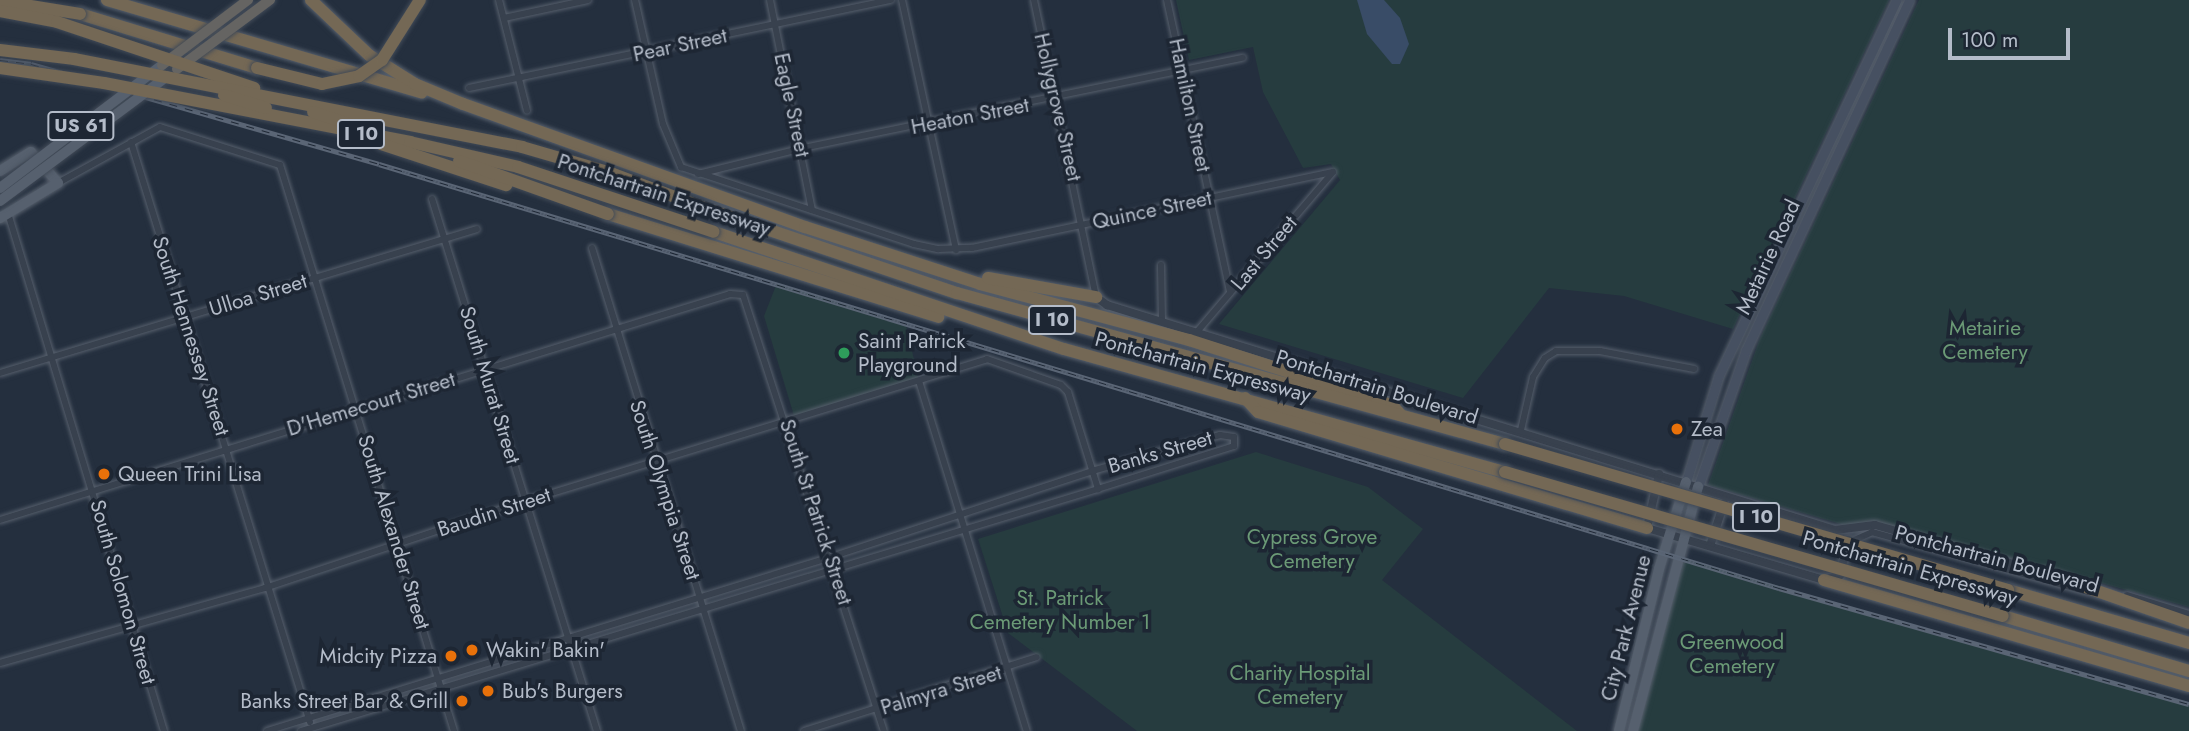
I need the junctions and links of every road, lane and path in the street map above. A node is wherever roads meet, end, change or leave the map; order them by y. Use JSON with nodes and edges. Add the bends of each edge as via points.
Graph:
{"nodes":[{"id":1,"x":107,"y":0,"type":"edge"},
{"id":2,"x":248,"y":0,"type":"edge"},
{"id":3,"x":270,"y":0,"type":"edge"},
{"id":4,"x":311,"y":0,"type":"edge"},
{"id":5,"x":420,"y":0,"type":"edge"},
{"id":6,"x":499,"y":0,"type":"edge"},
{"id":7,"x":588,"y":0,"type":"edge"},
{"id":8,"x":635,"y":0,"type":"edge"},
{"id":9,"x":770,"y":0,"type":"edge"},
{"id":10,"x":891,"y":0,"type":"edge"},
{"id":11,"x":902,"y":0,"type":"edge"},
{"id":12,"x":1034,"y":0,"type":"edge"},
{"id":13,"x":1167,"y":0,"type":"edge"},
{"id":14,"x":1896,"y":0,"type":"edge"},
{"id":15,"x":1909,"y":0,"type":"edge"},
{"id":16,"x":0,"y":1,"type":"edge"},
{"id":17,"x":0,"y":10,"type":"edge"},
{"id":18,"x":80,"y":14,"type":"junction"},
{"id":19,"x":504,"y":18,"type":"junction"},
{"id":20,"x":775,"y":24,"type":"junction"},
{"id":21,"x":0,"y":50,"type":"edge"},
{"id":22,"x":647,"y":52,"type":"junction"},
{"id":23,"x":1243,"y":58,"type":"dead end"},
{"id":24,"x":163,"y":65,"type":"joint"},
{"id":25,"x":0,"y":68,"type":"edge"},
{"id":26,"x":177,"y":69,"type":"joint"},
{"id":27,"x":1182,"y":71,"type":"junction"},
{"id":28,"x":520,"y":78,"type":"junction"},
{"id":29,"x":469,"y":88,"type":"dead end"},
{"id":30,"x":1055,"y":99,"type":"junction"},
{"id":31,"x":134,"y":100,"type":"junction"},
{"id":32,"x":463,"y":104,"type":"junction"},
{"id":33,"x":527,"y":111,"type":"dead end"},
{"id":34,"x":928,"y":124,"type":"junction"},
{"id":35,"x":131,"y":142,"type":"junction"},
{"id":36,"x":803,"y":148,"type":"junction"},
{"id":37,"x":0,"y":171,"type":"edge"},
{"id":38,"x":1333,"y":172,"type":"joint"},
{"id":39,"x":696,"y":175,"type":"junction"},
{"id":40,"x":58,"y":183,"type":"junction"},
{"id":41,"x":0,"y":188,"type":"edge"},
{"id":42,"x":1209,"y":197,"type":"junction"},
{"id":43,"x":432,"y":199,"type":"dead end"},
{"id":44,"x":0,"y":201,"type":"edge"},
{"id":45,"x":812,"y":211,"type":"junction"},
{"id":46,"x":608,"y":214,"type":"junction"},
{"id":47,"x":4,"y":216,"type":"edge"},
{"id":48,"x":1085,"y":224,"type":"junction"},
{"id":49,"x":477,"y":229,"type":"dead end"},
{"id":50,"x":444,"y":237,"type":"junction"},
{"id":51,"x":592,"y":248,"type":"dead end"},
{"id":52,"x":956,"y":250,"type":"junction"},
{"id":53,"x":892,"y":256,"type":"junction"},
{"id":54,"x":1161,"y":265,"type":"dead end"},
{"id":55,"x":315,"y":278,"type":"junction"},
{"id":56,"x":1230,"y":292,"type":"junction"},
{"id":57,"x":743,"y":295,"type":"joint"},
{"id":58,"x":1096,"y":297,"type":"junction"},
{"id":59,"x":184,"y":318,"type":"junction"},
{"id":60,"x":964,"y":318,"type":"junction"},
{"id":61,"x":1162,"y":322,"type":"junction"},
{"id":62,"x":615,"y":331,"type":"junction"},
{"id":63,"x":1196,"y":333,"type":"junction"},
{"id":64,"x":52,"y":357,"type":"junction"},
{"id":65,"x":485,"y":369,"type":"junction"},
{"id":66,"x":1694,"y":369,"type":"dead end"},
{"id":67,"x":0,"y":373,"type":"edge"},
{"id":68,"x":1719,"y":375,"type":"junction"},
{"id":69,"x":919,"y":381,"type":"junction"},
{"id":70,"x":1735,"y":381,"type":"junction"},
{"id":71,"x":1245,"y":397,"type":"junction"},
{"id":72,"x":356,"y":410,"type":"junction"},
{"id":73,"x":1401,"y":415,"type":"junction"},
{"id":74,"x":787,"y":422,"type":"junction"},
{"id":75,"x":1521,"y":430,"type":"junction"},
{"id":76,"x":227,"y":449,"type":"junction"},
{"id":77,"x":1152,"y":454,"type":"junction"},
{"id":78,"x":655,"y":461,"type":"junction"},
{"id":79,"x":1157,"y":470,"type":"junction"},
{"id":80,"x":1092,"y":471,"type":"junction"},
{"id":81,"x":1659,"y":474,"type":"junction"},
{"id":82,"x":1686,"y":482,"type":"junction"},
{"id":83,"x":1698,"y":487,"type":"junction"},
{"id":84,"x":1098,"y":489,"type":"junction"},
{"id":85,"x":93,"y":491,"type":"junction"},
{"id":86,"x":1726,"y":496,"type":"junction"},
{"id":87,"x":526,"y":501,"type":"junction"},
{"id":88,"x":961,"y":515,"type":"junction"},
{"id":89,"x":0,"y":520,"type":"edge"},
{"id":90,"x":1647,"y":528,"type":"junction"},
{"id":91,"x":966,"y":530,"type":"junction"},
{"id":92,"x":1843,"y":532,"type":"junction"},
{"id":93,"x":1676,"y":536,"type":"junction"},
{"id":94,"x":397,"y":542,"type":"junction"},
{"id":95,"x":1850,"y":542,"type":"junction"},
{"id":96,"x":1710,"y":546,"type":"junction"},
{"id":97,"x":831,"y":557,"type":"junction"},
{"id":98,"x":835,"y":570,"type":"junction"},
{"id":99,"x":2045,"y":573,"type":"junction"},
{"id":100,"x":1824,"y":580,"type":"junction"},
{"id":101,"x":265,"y":588,"type":"junction"},
{"id":102,"x":2095,"y":592,"type":"junction"},
{"id":103,"x":2120,"y":593,"type":"junction"},
{"id":104,"x":699,"y":596,"type":"junction"},
{"id":105,"x":704,"y":610,"type":"junction"},
{"id":106,"x":2189,"y":614,"type":"edge"},
{"id":107,"x":133,"y":622,"type":"junction"},
{"id":108,"x":2189,"y":622,"type":"edge"},
{"id":109,"x":568,"y":639,"type":"junction"},
{"id":110,"x":2189,"y":643,"type":"edge"},
{"id":111,"x":572,"y":651,"type":"junction"},
{"id":112,"x":1037,"y":657,"type":"dead end"},
{"id":113,"x":0,"y":663,"type":"edge"},
{"id":114,"x":1008,"y":669,"type":"junction"},
{"id":115,"x":2189,"y":671,"type":"edge"},
{"id":116,"x":438,"y":678,"type":"junction"},
{"id":117,"x":2189,"y":685,"type":"edge"},
{"id":118,"x":442,"y":688,"type":"junction"},
{"id":119,"x":878,"y":710,"type":"junction"},
{"id":120,"x":308,"y":719,"type":"junction"},
{"id":121,"x":312,"y":729,"type":"edge"},
{"id":122,"x":164,"y":731,"type":"edge"},
{"id":123,"x":267,"y":731,"type":"edge"},
{"id":124,"x":301,"y":731,"type":"edge"},
{"id":125,"x":454,"y":731,"type":"edge"},
{"id":126,"x":597,"y":731,"type":"edge"},
{"id":127,"x":741,"y":731,"type":"edge"},
{"id":128,"x":804,"y":731,"type":"edge"},
{"id":129,"x":884,"y":731,"type":"edge"},
{"id":130,"x":1027,"y":731,"type":"edge"},
{"id":131,"x":1619,"y":731,"type":"edge"},
{"id":132,"x":1633,"y":731,"type":"edge"}],
"edges":[{"from":1,"to":32,"type":"highway","bridge":true,"via":[[274,53]]},
{"from":2,"to":24,"type":"highway","number":"US 61","bridge":true},
{"from":3,"to":26,"type":"highway","number":"US 61","bridge":true},
{"from":4,"to":32,"type":"highway","via":[[369,55],[415,84]]},
{"from":5,"to":18,"type":"highway","bridge":true,"via":[[382,60],[349,79],[322,85]]},
{"from":6,"to":19,"type":"street"},
{"from":7,"to":19,"type":"street"},
{"from":8,"to":22,"type":"street"},
{"from":9,"to":20,"type":"street","name":"Eagle Street"},
{"from":10,"to":20,"type":"street","name":"Pear Street"},
{"from":11,"to":34,"type":"street"},
{"from":12,"to":30,"type":"street","name":"Hollygrove Street"},
{"from":13,"to":27,"type":"street","name":"Hamilton Street"},
{"from":14,"to":68,"type":"main road","name":"Metairie Road"},
{"from":15,"to":70,"type":"main road","name":"Metairie Road"},
{"from":16,"to":18,"type":"highway","bridge":true},
{"from":17,"to":18,"type":"highway","bridge":true},
{"from":17,"to":46,"type":"highway","bridge":true,"via":[[57,22],[220,75],[314,113]]},
{"from":19,"to":28,"type":"street"},
{"from":20,"to":22,"type":"street","name":"Pear Street"},
{"from":20,"to":36,"type":"street","name":"Eagle Street"},
{"from":21,"to":73,"type":"highway","name":"Pontchartrain Expressway","number":"I 10","bridge":true,"via":[[74,59],[558,155],[957,293]]},
{"from":22,"to":28,"type":"street","name":"Pear Street"},
{"from":22,"to":39,"type":"street","name":"Quince Street","via":[[663,124],[681,167]]},
{"from":23,"to":27,"type":"street","name":"Heaton Street"},
{"from":24,"to":41,"type":"main road","number":"US 61","bridge":true},
{"from":25,"to":60,"type":"highway","name":"Pontchartrain Expressway","number":"I 10","bridge":true,"via":[[104,83],[518,167]]},
{"from":26,"to":31,"type":"main road","number":"US 61","bridge":true},
{"from":27,"to":30,"type":"street","name":"Heaton Street"},
{"from":27,"to":42,"type":"street","name":"Hamilton Street"},
{"from":28,"to":29,"type":"street","name":"Pear Street"},
{"from":28,"to":33,"type":"street"},
{"from":30,"to":34,"type":"street","name":"Heaton Street"},
{"from":30,"to":48,"type":"street","name":"Hollygrove Street"},
{"from":31,"to":44,"type":"main road","number":"US 61","bridge":true},
{"from":31,"to":46,"type":"highway","bridge":true,"via":[[169,85],[209,91]]},
{"from":32,"to":53,"type":"highway"},
{"from":34,"to":36,"type":"street","name":"Heaton Street"},
{"from":34,"to":52,"type":"street"},
{"from":35,"to":40,"type":"street"},
{"from":35,"to":55,"type":"street","name":"South Alexander Street","via":[[165,127],[276,162]]},
{"from":35,"to":59,"type":"street","name":"South Hennessey Street"},
{"from":36,"to":39,"type":"street","name":"Heaton Street"},
{"from":36,"to":45,"type":"street","name":"Eagle Street"},
{"from":37,"to":40,"type":"main road","via":[[31,152]]},
{"from":38,"to":42,"type":"street","name":"Quince Street"},
{"from":38,"to":56,"type":"street","name":"Last Street"},
{"from":39,"to":45,"type":"street","name":"Quince Street"},
{"from":40,"to":47,"type":"main road"},
{"from":42,"to":48,"type":"street","name":"Quince Street"},
{"from":42,"to":56,"type":"street","name":"Hamilton Street"},
{"from":43,"to":50,"type":"street","name":"South Murat Street"},
{"from":45,"to":52,"type":"street","name":"Quince Street","via":[[914,244]]},
{"from":46,"to":60,"type":"highway","via":[[868,297],[954,322]]},
{"from":47,"to":64,"type":"street","name":"South Solomon Street"},
{"from":48,"to":52,"type":"street","name":"Quince Street"},
{"from":48,"to":58,"type":"street","name":"Hollygrove Street"},
{"from":49,"to":50,"type":"street","name":"Ulloa Street"},
{"from":50,"to":55,"type":"street","name":"Ulloa Street"},
{"from":50,"to":65,"type":"street","name":"South Murat Street"},
{"from":51,"to":62,"type":"street","name":"South Olympia Street"},
{"from":53,"to":58,"type":"highway"},
{"from":53,"to":73,"type":"highway","via":[[1189,340],[1392,405]]},
{"from":54,"to":61,"type":"street"},
{"from":55,"to":59,"type":"street","name":"Ulloa Street"},
{"from":55,"to":72,"type":"street","name":"South Alexander Street"},
{"from":56,"to":63,"type":"street","name":"Last Street"},
{"from":57,"to":62,"type":"street","name":"D'Hemecourt Street","via":[[730,294]]},
{"from":57,"to":74,"type":"street","name":"South St Patrick Street"},
{"from":58,"to":61,"type":"street","name":"Pontchartrain Boulevard","via":[[1107,305]]},
{"from":59,"to":64,"type":"street","name":"Ulloa Street"},
{"from":59,"to":76,"type":"street","name":"South Hennessey Street"},
{"from":60,"to":71,"type":"highway","name":"Pontchartrain Expressway","number":"I 10"},
{"from":61,"to":63,"type":"street","name":"Pontchartrain Boulevard"},
{"from":62,"to":65,"type":"street","name":"D'Hemecourt Street"},
{"from":62,"to":78,"type":"street","name":"South Olympia Street"},
{"from":63,"to":75,"type":"street","name":"Pontchartrain Boulevard"},
{"from":64,"to":67,"type":"street","name":"Ulloa Street"},
{"from":64,"to":85,"type":"street","name":"South Solomon Street"},
{"from":65,"to":72,"type":"street","name":"D'Hemecourt Street"},
{"from":65,"to":87,"type":"street","name":"South Murat Street"},
{"from":66,"to":75,"type":"street","via":[[1600,351],[1556,351],[1545,358],[1533,377]]},
{"from":68,"to":70,"type":"street"},
{"from":68,"to":82,"type":"main road","name":"Metairie Road"},
{"from":69,"to":74,"type":"street","name":"Baudin Street"},
{"from":69,"to":80,"type":"street","name":"Baudin Street","via":[[988,359],[1061,385],[1068,392]]},
{"from":69,"to":88,"type":"street"},
{"from":70,"to":83,"type":"main road","name":"Metairie Road"},
{"from":71,"to":90,"type":"highway","via":[[1258,412]]},
{"from":71,"to":115,"type":"highway","name":"Pontchartrain Expressway","number":"I 10","bridge":true},
{"from":72,"to":76,"type":"street","name":"D'Hemecourt Street"},
{"from":72,"to":94,"type":"street","name":"South Alexander Street"},
{"from":73,"to":110,"type":"highway","name":"Pontchartrain Expressway","number":"I 10","bridge":true},
{"from":74,"to":78,"type":"street","name":"Baudin Street"},
{"from":74,"to":97,"type":"street","name":"South St Patrick Street"},
{"from":75,"to":81,"type":"street","name":"Pontchartrain Boulevard"},
{"from":76,"to":85,"type":"street","name":"D'Hemecourt Street"},
{"from":76,"to":101,"type":"street","name":"South Hennessey Street"},
{"from":77,"to":79,"type":"street"},
{"from":77,"to":79,"type":"street","name":"Banks Street","via":[[1220,435],[1234,437],[1234,446]]},
{"from":77,"to":80,"type":"street","name":"Banks Street"},
{"from":78,"to":87,"type":"street","name":"Baudin Street"},
{"from":78,"to":104,"type":"street","name":"South Olympia Street"},
{"from":79,"to":84,"type":"street","name":"Banks Street"},
{"from":80,"to":84,"type":"street"},
{"from":80,"to":88,"type":"street","name":"Banks Street"},
{"from":81,"to":82,"type":"street","name":"Pontchartrain Boulevard"},
{"from":81,"to":90,"type":"street"},
{"from":82,"to":83,"type":"street","name":"Pontchartrain Boulevard"},
{"from":82,"to":93,"type":"main road","name":"Metairie Road"},
{"from":83,"to":86,"type":"street","name":"Pontchartrain Boulevard"},
{"from":83,"to":93,"type":"main road","name":"Metairie Road"},
{"from":84,"to":91,"type":"street","name":"Banks Street"},
{"from":85,"to":89,"type":"street","name":"D'Hemecourt Street"},
{"from":85,"to":107,"type":"street","name":"South Solomon Street"},
{"from":86,"to":92,"type":"street","name":"Pontchartrain Boulevard"},
{"from":86,"to":96,"type":"street"},
{"from":87,"to":94,"type":"street","name":"Baudin Street"},
{"from":87,"to":109,"type":"street","name":"South Murat Street"},
{"from":88,"to":91,"type":"street"},
{"from":88,"to":97,"type":"street","name":"Banks Street"},
{"from":90,"to":93,"type":"street"},
{"from":91,"to":98,"type":"street","name":"Banks Street"},
{"from":91,"to":114,"type":"street"},
{"from":92,"to":95,"type":"street"},
{"from":92,"to":99,"type":"street","name":"Pontchartrain Boulevard","via":[[1875,525]]},
{"from":93,"to":96,"type":"street"},
{"from":93,"to":131,"type":"main road","name":"City Park Avenue"},
{"from":93,"to":132,"type":"main road","name":"City Park Avenue"},
{"from":94,"to":101,"type":"street","name":"Baudin Street"},
{"from":94,"to":116,"type":"street","name":"South Alexander Street"},
{"from":95,"to":100,"type":"street","via":[[1840,575]]},
{"from":95,"to":102,"type":"street","name":"Pontchartrain Boulevard","via":[[1872,532],[2081,592]]},
{"from":96,"to":100,"type":"street"},
{"from":97,"to":98,"type":"street","name":"South St Patrick Street"},
{"from":97,"to":104,"type":"street","name":"Banks Street"},
{"from":98,"to":105,"type":"street","name":"Banks Street"},
{"from":98,"to":119,"type":"street","name":"South St Patrick Street"},
{"from":99,"to":102,"type":"highway"},
{"from":99,"to":103,"type":"street","name":"Pontchartrain Boulevard"},
{"from":100,"to":117,"type":"highway"},
{"from":101,"to":107,"type":"street","name":"Baudin Street"},
{"from":101,"to":120,"type":"street","name":"South Hennessey Street"},
{"from":102,"to":103,"type":"street","name":"Pontchartrain Boulevard"},
{"from":102,"to":108,"type":"highway"},
{"from":103,"to":106,"type":"street"},
{"from":104,"to":105,"type":"street","name":"South Olympia Street"},
{"from":104,"to":109,"type":"street","name":"Banks Street"},
{"from":105,"to":111,"type":"street","name":"Banks Street"},
{"from":105,"to":127,"type":"street","name":"South Olympia Street"},
{"from":107,"to":113,"type":"street","name":"Baudin Street"},
{"from":107,"to":122,"type":"street","name":"South Solomon Street"},
{"from":109,"to":111,"type":"street","name":"South Murat Street"},
{"from":109,"to":116,"type":"street","name":"Banks Street"},
{"from":111,"to":118,"type":"street","name":"Banks Street"},
{"from":111,"to":126,"type":"street","name":"South Murat Street"},
{"from":112,"to":114,"type":"street","name":"Palmyra Street"},
{"from":114,"to":119,"type":"street","name":"Palmyra Street"},
{"from":114,"to":130,"type":"street"},
{"from":116,"to":118,"type":"street","name":"South Alexander Street"},
{"from":116,"to":120,"type":"street","name":"Banks Street"},
{"from":118,"to":121,"type":"street","name":"Banks Street"},
{"from":118,"to":125,"type":"street","name":"South Alexander Street"},
{"from":119,"to":128,"type":"street","name":"Palmyra Street"},
{"from":119,"to":129,"type":"street","name":"South St Patrick Street"},
{"from":120,"to":121,"type":"street","name":"South Hennessey Street"},
{"from":120,"to":123,"type":"street","name":"Banks Street"},
{"from":121,"to":124,"type":"street","name":"Banks Street"}]}
